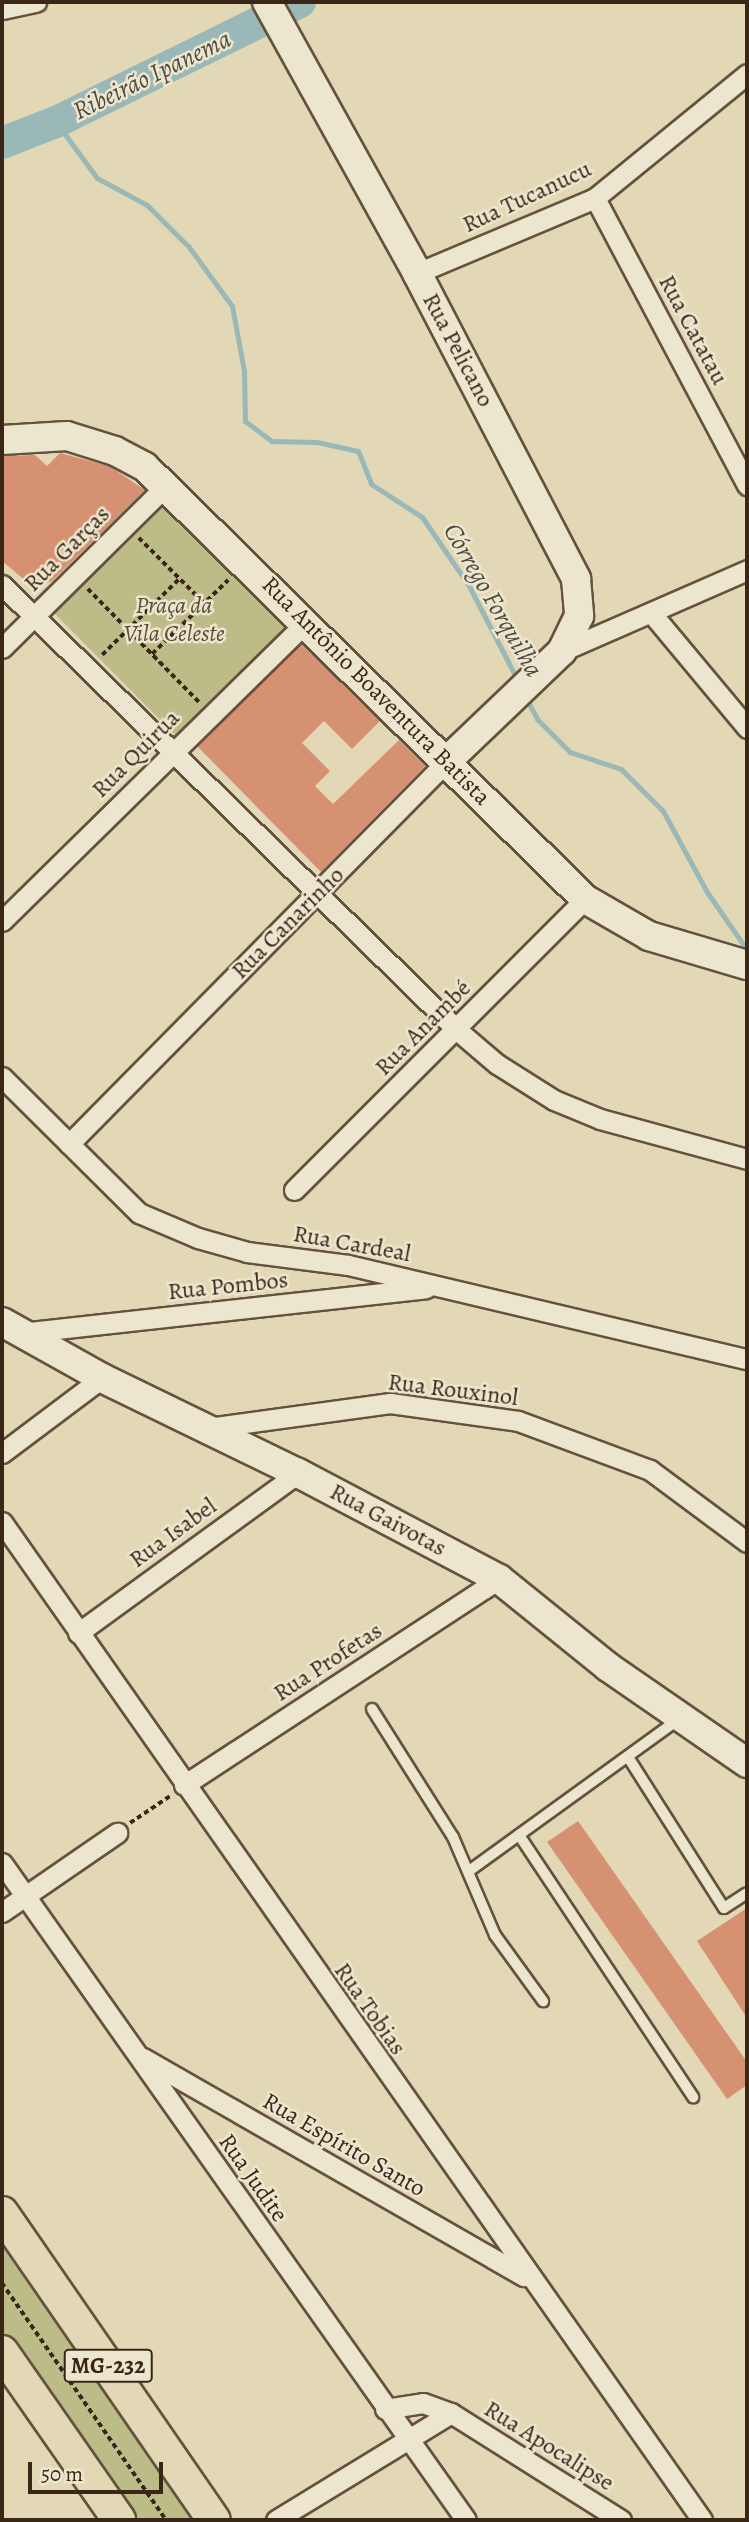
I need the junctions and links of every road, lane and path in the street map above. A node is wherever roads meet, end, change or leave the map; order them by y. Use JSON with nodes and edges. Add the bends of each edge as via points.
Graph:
{"nodes":[{"id":1,"x":267,"y":2,"type":"edge"},
{"id":2,"x":747,"y":75,"type":"edge"},
{"id":3,"x":595,"y":198,"type":"junction"},
{"id":4,"x":417,"y":273,"type":"junction"},
{"id":5,"x":2,"y":440,"type":"edge"},
{"id":6,"x":167,"y":485,"type":"junction"},
{"id":7,"x":747,"y":485,"type":"edge"},
{"id":8,"x":136,"y":535,"type":"dead end"},
{"id":9,"x":747,"y":570,"type":"edge"},
{"id":10,"x":234,"y":573,"type":"dead end"},
{"id":11,"x":180,"y":578,"type":"junction"},
{"id":12,"x":2,"y":585,"type":"edge"},
{"id":13,"x":85,"y":586,"type":"dead end"},
{"id":14,"x":204,"y":603,"type":"junction"},
{"id":15,"x":653,"y":615,"type":"junction"},
{"id":16,"x":34,"y":616,"type":"junction"},
{"id":17,"x":306,"y":622,"type":"junction"},
{"id":18,"x":128,"y":629,"type":"junction"},
{"id":19,"x":2,"y":648,"type":"edge"},
{"id":20,"x":152,"y":654,"type":"junction"},
{"id":21,"x":102,"y":655,"type":"dead end"},
{"id":22,"x":553,"y":660,"type":"junction"},
{"id":23,"x":202,"y":705,"type":"dead end"},
{"id":24,"x":747,"y":728,"type":"edge"},
{"id":25,"x":173,"y":753,"type":"junction"},
{"id":26,"x":447,"y":761,"type":"junction"},
{"id":27,"x":317,"y":895,"type":"junction"},
{"id":28,"x":585,"y":899,"type":"junction"},
{"id":29,"x":2,"y":922,"type":"edge"},
{"id":30,"x":747,"y":965,"type":"edge"},
{"id":31,"x":457,"y":1030,"type":"junction"},
{"id":32,"x":2,"y":1077,"type":"edge"},
{"id":33,"x":69,"y":1144,"type":"junction"},
{"id":34,"x":747,"y":1159,"type":"edge"},
{"id":35,"x":294,"y":1190,"type":"dead end"},
{"id":36,"x":440,"y":1287,"type":"junction"},
{"id":37,"x":11,"y":1328,"type":"edge"},
{"id":38,"x":747,"y":1359,"type":"edge"},
{"id":39,"x":102,"y":1378,"type":"junction"},
{"id":40,"x":207,"y":1429,"type":"junction"},
{"id":41,"x":2,"y":1453,"type":"edge"},
{"id":42,"x":298,"y":1473,"type":"junction"},
{"id":43,"x":2,"y":1522,"type":"edge"},
{"id":44,"x":747,"y":1542,"type":"edge"},
{"id":45,"x":499,"y":1578,"type":"junction"},
{"id":46,"x":78,"y":1633,"type":"junction"},
{"id":47,"x":372,"y":1709,"type":"dead end"},
{"id":48,"x":681,"y":1717,"type":"junction"},
{"id":49,"x":628,"y":1756,"type":"junction"},
{"id":50,"x":747,"y":1763,"type":"edge"},
{"id":51,"x":184,"y":1785,"type":"junction"},
{"id":52,"x":117,"y":1832,"type":"joint"},
{"id":53,"x":519,"y":1835,"type":"junction"},
{"id":54,"x":2,"y":1864,"type":"edge"},
{"id":55,"x":469,"y":1871,"type":"junction"},
{"id":56,"x":747,"y":1893,"type":"edge"},
{"id":57,"x":24,"y":1896,"type":"junction"},
{"id":58,"x":2,"y":1912,"type":"edge"},
{"id":59,"x":543,"y":2001,"type":"dead end"},
{"id":60,"x":136,"y":2054,"type":"junction"},
{"id":61,"x":693,"y":2097,"type":"dead end"},
{"id":62,"x":2,"y":2213,"type":"edge"},
{"id":63,"x":528,"y":2278,"type":"junction"},
{"id":64,"x":2,"y":2283,"type":"edge"},
{"id":65,"x":2,"y":2352,"type":"edge"},
{"id":66,"x":386,"y":2409,"type":"junction"},
{"id":67,"x":451,"y":2413,"type":"junction"},
{"id":68,"x":407,"y":2438,"type":"junction"},
{"id":69,"x":119,"y":2520,"type":"edge"},
{"id":70,"x":166,"y":2520,"type":"edge"},
{"id":71,"x":214,"y":2520,"type":"edge"},
{"id":72,"x":276,"y":2520,"type":"edge"},
{"id":73,"x":466,"y":2520,"type":"edge"},
{"id":74,"x":621,"y":2520,"type":"edge"},
{"id":75,"x":702,"y":2520,"type":"edge"}],
"edges":[{"from":1,"to":4,"type":"street","name":"Rua Pelicano"},
{"from":2,"to":3,"type":"street","name":"Rua Tucanucu"},
{"from":3,"to":4,"type":"street","name":"Rua Tucanucu"},
{"from":3,"to":7,"type":"street","name":"Rua Catatau"},
{"from":4,"to":22,"type":"street","name":"Rua Pelicano","via":[[571,563],[579,617]]},
{"from":5,"to":6,"type":"street","name":"Rua Antônio Boaventura Batista","via":[[83,439],[131,459]]},
{"from":6,"to":16,"type":"street","name":"Rua Garças"},
{"from":6,"to":17,"type":"street","name":"Rua Antônio Boaventura Batista"},
{"from":8,"to":11,"type":"path"},
{"from":9,"to":15,"type":"street"},
{"from":10,"to":14,"type":"path"},
{"from":11,"to":14,"type":"path"},
{"from":11,"to":18,"type":"path"},
{"from":12,"to":16,"type":"street"},
{"from":13,"to":18,"type":"path"},
{"from":14,"to":20,"type":"path"},
{"from":15,"to":22,"type":"street"},
{"from":15,"to":24,"type":"street"},
{"from":16,"to":19,"type":"street","name":"Rua Garças"},
{"from":16,"to":25,"type":"street"},
{"from":17,"to":25,"type":"street","name":"Rua Quirua"},
{"from":17,"to":26,"type":"street","name":"Rua Antônio Boaventura Batista"},
{"from":18,"to":20,"type":"path"},
{"from":18,"to":21,"type":"path"},
{"from":20,"to":23,"type":"path"},
{"from":22,"to":26,"type":"street","name":"Rua Canarinho"},
{"from":25,"to":27,"type":"street"},
{"from":25,"to":29,"type":"street","name":"Rua Quirua"},
{"from":26,"to":27,"type":"street","name":"Rua Canarinho"},
{"from":26,"to":28,"type":"street","name":"Rua Antônio Boaventura Batista"},
{"from":27,"to":31,"type":"street"},
{"from":27,"to":33,"type":"street","name":"Rua Canarinho"},
{"from":28,"to":30,"type":"street","name":"Rua Antônio Boaventura Batista","via":[[649,936]]},
{"from":28,"to":31,"type":"street","name":"Rua Anambé"},
{"from":31,"to":34,"type":"street","via":[[515,1076],[573,1109]]},
{"from":31,"to":35,"type":"street","name":"Rua Anambé"},
{"from":32,"to":33,"type":"street","name":"Rua Cardeal"},
{"from":33,"to":36,"type":"street","name":"Rua Cardeal","via":[[139,1213],[198,1238],[247,1252],[348,1265]]},
{"from":36,"to":37,"type":"street","name":"Rua Pombos"},
{"from":36,"to":38,"type":"street","name":"Rua Cardeal"},
{"from":37,"to":39,"type":"street","name":"Rua Gaivotas"},
{"from":39,"to":40,"type":"street","name":"Rua Gaivotas"},
{"from":39,"to":41,"type":"street"},
{"from":40,"to":42,"type":"street","name":"Rua Gaivotas"},
{"from":40,"to":44,"type":"street","name":"Rua Rouxinol","via":[[390,1403],[518,1420],[650,1470]]},
{"from":42,"to":45,"type":"street","name":"Rua Gaivotas"},
{"from":42,"to":46,"type":"street","name":"Rua Isabel"},
{"from":43,"to":46,"type":"street","name":"Rua Tobias"},
{"from":45,"to":48,"type":"street","name":"Rua Gaivotas","via":[[607,1667]]},
{"from":45,"to":51,"type":"street","name":"Rua Profetas"},
{"from":46,"to":51,"type":"street","name":"Rua Tobias"},
{"from":47,"to":55,"type":"lane","via":[[453,1837]]},
{"from":48,"to":49,"type":"lane"},
{"from":48,"to":50,"type":"street","name":"Rua Gaivotas"},
{"from":49,"to":53,"type":"lane"},
{"from":49,"to":56,"type":"lane","via":[[724,1908]]},
{"from":51,"to":52,"type":"path"},
{"from":51,"to":63,"type":"street","name":"Rua Tobias"},
{"from":52,"to":57,"type":"street"},
{"from":53,"to":55,"type":"lane"},
{"from":53,"to":61,"type":"lane"},
{"from":54,"to":57,"type":"street","name":"Rua Judite"},
{"from":55,"to":59,"type":"lane","via":[[495,1935]]},
{"from":57,"to":58,"type":"street"},
{"from":57,"to":60,"type":"street","name":"Rua Judite"},
{"from":60,"to":63,"type":"street","name":"Rua Espírito Santo"},
{"from":60,"to":66,"type":"street","name":"Rua Judite"},
{"from":62,"to":71,"type":"main road","number":"MG-232"},
{"from":63,"to":75,"type":"street","name":"Rua Tobias"},
{"from":64,"to":70,"type":"path"},
{"from":65,"to":69,"type":"main road","number":"MG-232"},
{"from":66,"to":67,"type":"street","name":"Rua Apocalipse","via":[[423,2403]]},
{"from":66,"to":68,"type":"street","name":"Rua Judite"},
{"from":67,"to":68,"type":"street","name":"Rua Apocalipse"},
{"from":67,"to":74,"type":"street","name":"Rua Apocalipse"},
{"from":68,"to":72,"type":"street","name":"Rua Apocalipse"},
{"from":68,"to":73,"type":"street","name":"Rua Judite"}]}
